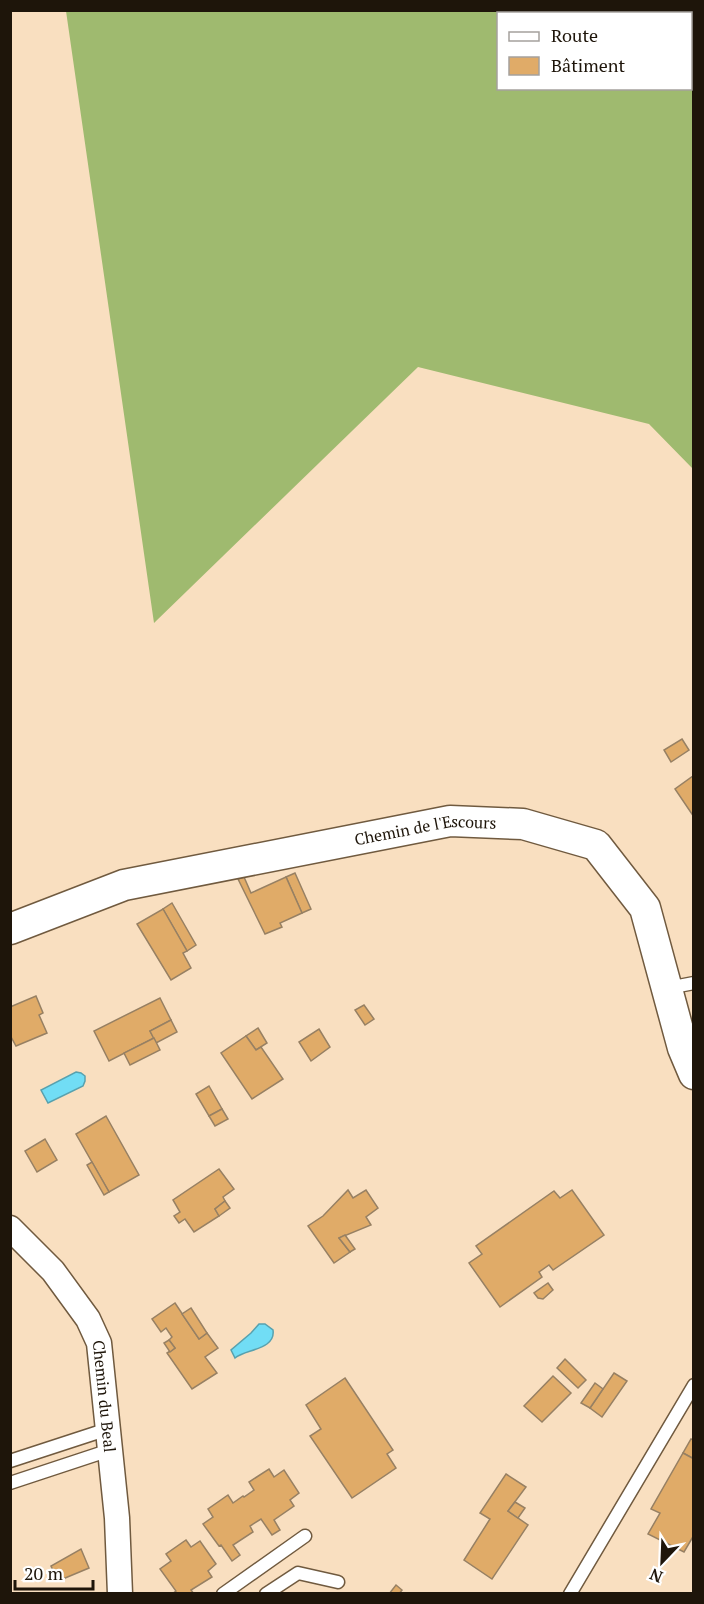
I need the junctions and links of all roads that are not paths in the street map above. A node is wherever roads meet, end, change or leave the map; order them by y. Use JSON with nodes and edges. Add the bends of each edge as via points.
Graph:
{"nodes":[{"id":1,"x":10,"y":929,"type":"edge"},
{"id":2,"x":680,"y":986,"type":"edge"},
{"id":3,"x":693,"y":1074,"type":"edge"},
{"id":4,"x":10,"y":1228,"type":"edge"},
{"id":5,"x":693,"y":1385,"type":"edge"},
{"id":6,"x":109,"y":1440,"type":"junction"},
{"id":7,"x":10,"y":1461,"type":"edge"},
{"id":8,"x":10,"y":1483,"type":"edge"},
{"id":9,"x":305,"y":1536,"type":"dead end"},
{"id":10,"x":338,"y":1582,"type":"dead end"},
{"id":11,"x":120,"y":1593,"type":"edge"},
{"id":12,"x":223,"y":1593,"type":"edge"},
{"id":13,"x":266,"y":1593,"type":"edge"},
{"id":14,"x":570,"y":1593,"type":"edge"}],
"edges":[{"from":1,"to":2,"type":"street","name":"Chemin de l'Escours","via":[[124,885],[450,821],[523,824],[596,845],[645,908]]},
{"from":2,"to":3,"type":"street","name":"Chemin de l'Escours","via":[[683,1048]]},
{"from":4,"to":6,"type":"street","name":"Chemin du Beal","via":[[53,1271],[88,1319],[99,1343]]},
{"from":5,"to":14,"type":"lane"},
{"from":6,"to":7,"type":"lane"},
{"from":6,"to":8,"type":"lane"},
{"from":6,"to":11,"type":"street","name":"Chemin du Beal"},
{"from":9,"to":12,"type":"lane"},
{"from":10,"to":13,"type":"lane","via":[[298,1573]]}]}
